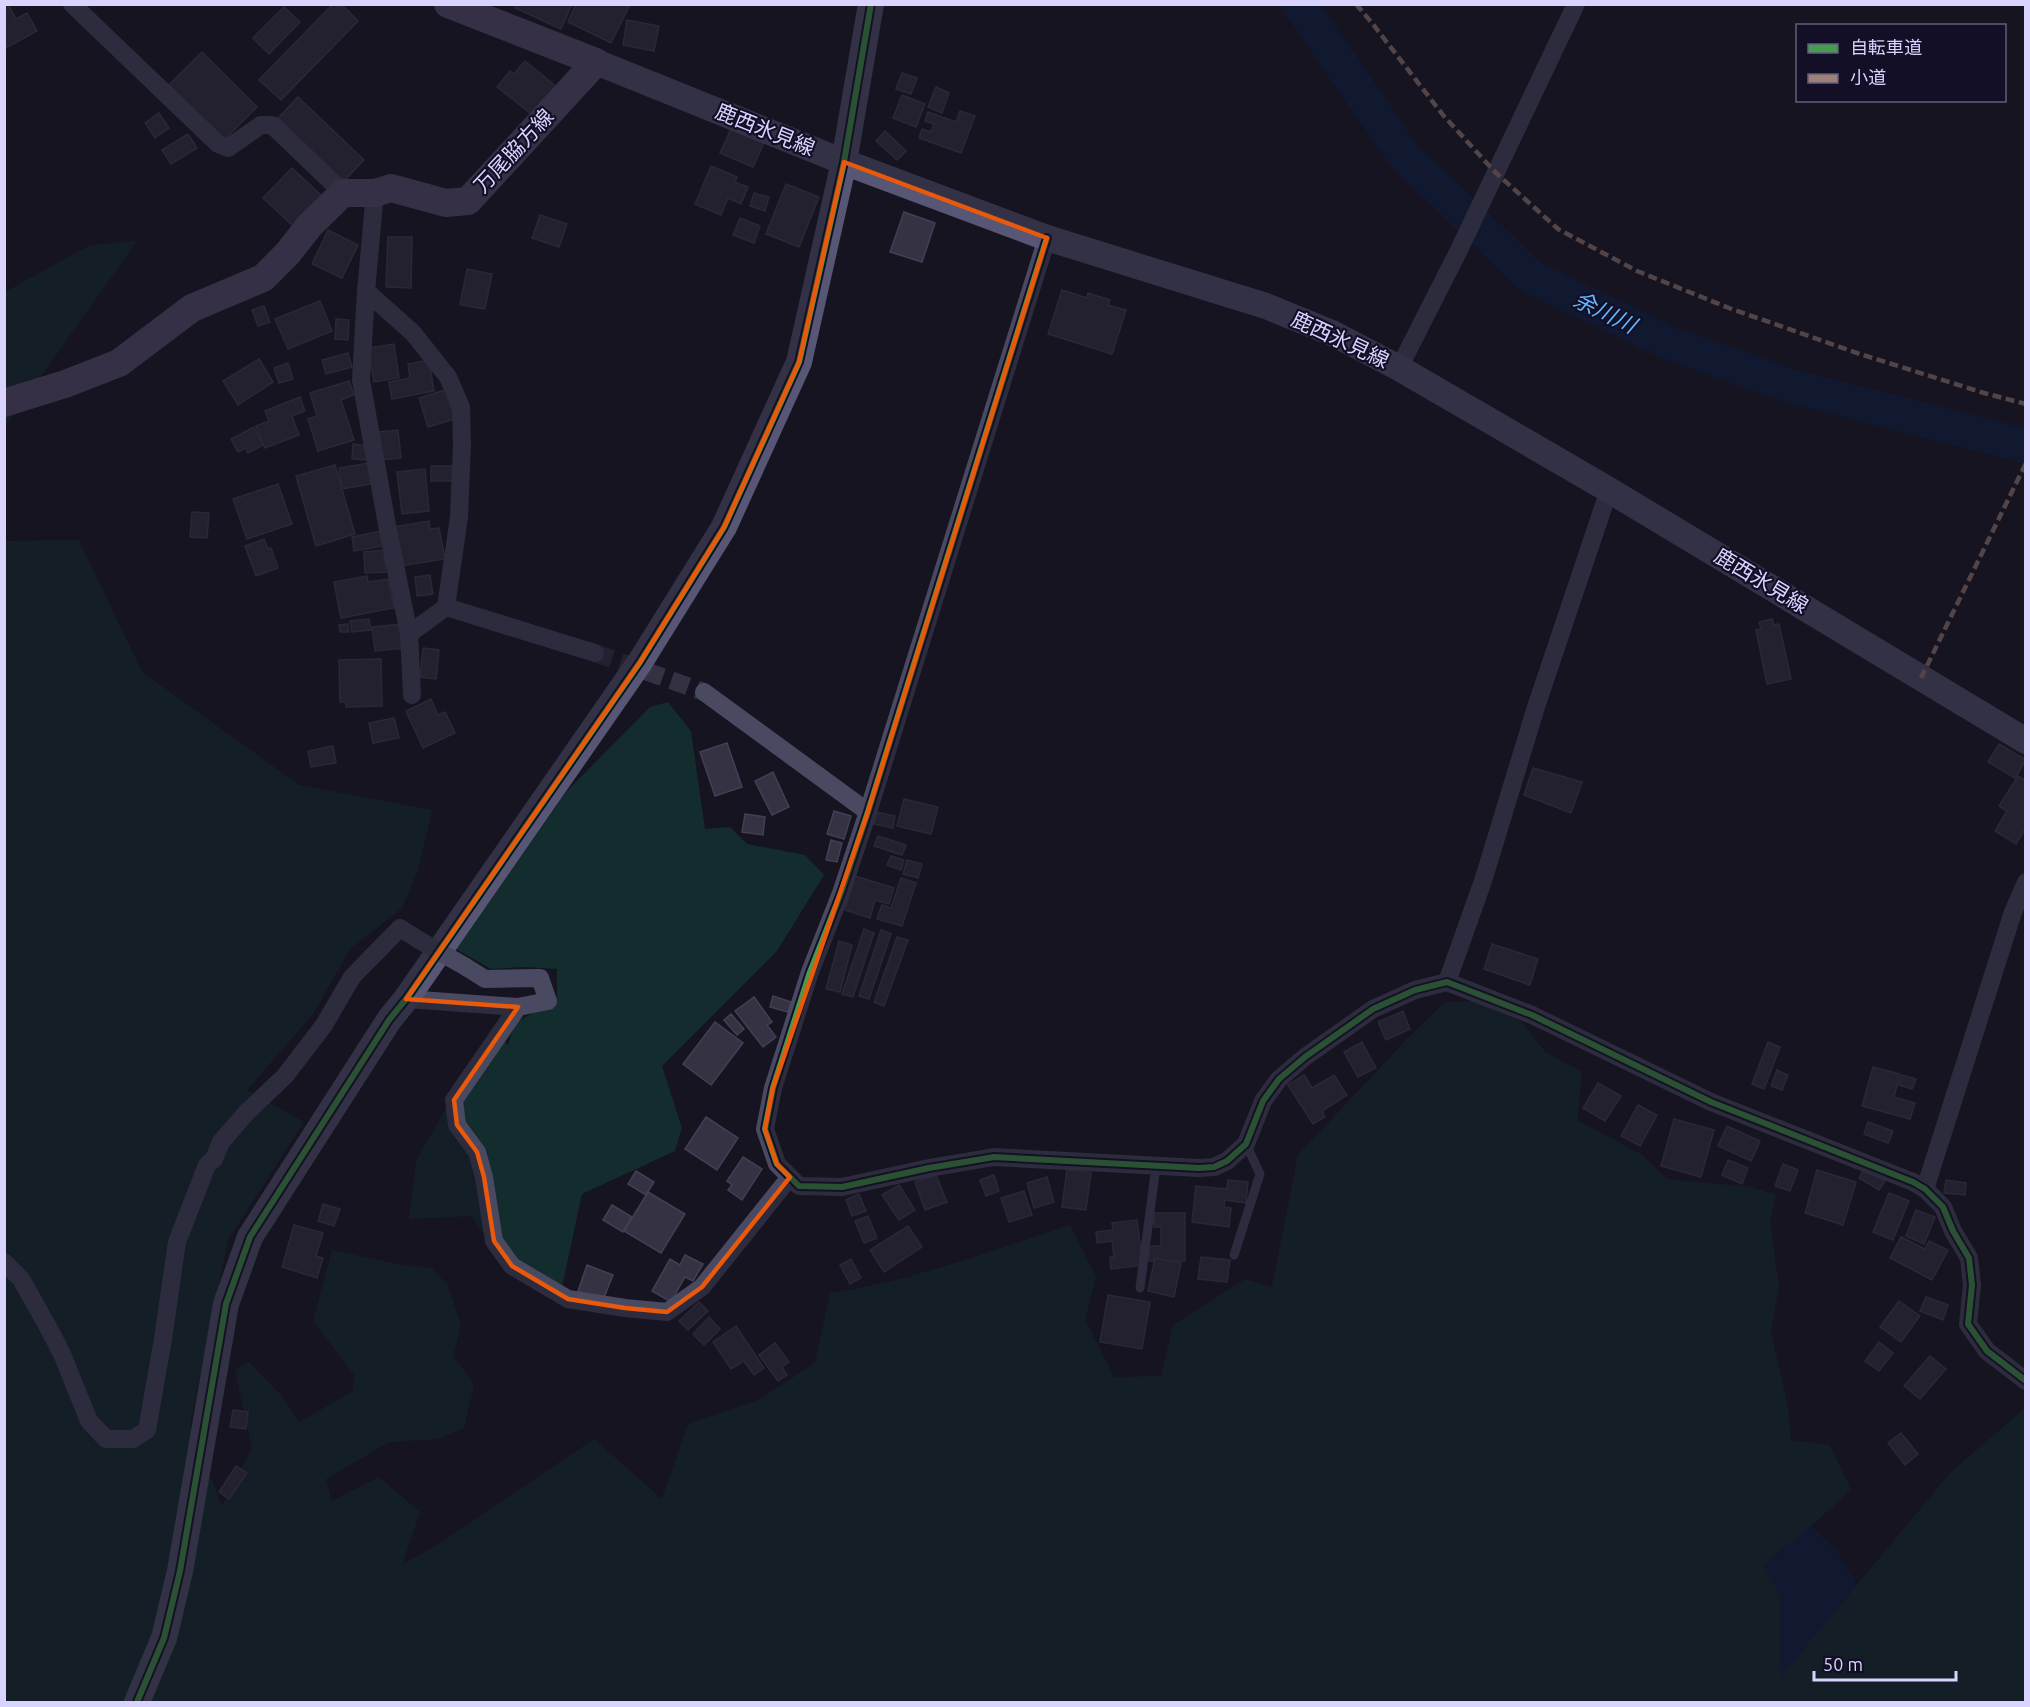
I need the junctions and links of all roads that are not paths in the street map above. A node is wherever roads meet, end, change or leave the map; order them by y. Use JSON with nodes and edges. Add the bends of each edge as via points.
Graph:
{"nodes":[{"id":1,"x":72,"y":4,"type":"edge"},
{"id":2,"x":448,"y":4,"type":"edge"},
{"id":3,"x":871,"y":4,"type":"edge"},
{"id":4,"x":1576,"y":4,"type":"edge"},
{"id":5,"x":596,"y":62,"type":"junction"},
{"id":6,"x":844,"y":162,"type":"junction"},
{"id":7,"x":344,"y":193,"type":"junction"},
{"id":8,"x":375,"y":193,"type":"junction"},
{"id":9,"x":1047,"y":238,"type":"junction"},
{"id":10,"x":366,"y":291,"type":"junction"},
{"id":11,"x":1399,"y":368,"type":"junction"},
{"id":12,"x":4,"y":403,"type":"edge"},
{"id":13,"x":1609,"y":490,"type":"junction"},
{"id":14,"x":446,"y":608,"type":"junction"},
{"id":15,"x":409,"y":634,"type":"junction"},
{"id":16,"x":595,"y":653,"type":"tunnel mouth"},
{"id":17,"x":704,"y":692,"type":"tunnel mouth"},
{"id":18,"x":412,"y":695,"type":"dead end"},
{"id":19,"x":2025,"y":741,"type":"edge"},
{"id":20,"x":868,"y":812,"type":"junction"},
{"id":21,"x":2025,"y":882,"type":"edge"},
{"id":22,"x":1448,"y":982,"type":"junction"},
{"id":23,"x":406,"y":999,"type":"junction"},
{"id":24,"x":518,"y":1007,"type":"junction"},
{"id":25,"x":1246,"y":1144,"type":"junction"},
{"id":26,"x":1156,"y":1166,"type":"junction"},
{"id":27,"x":790,"y":1177,"type":"junction"},
{"id":28,"x":1925,"y":1189,"type":"junction"},
{"id":29,"x":1234,"y":1255,"type":"dead end"},
{"id":30,"x":4,"y":1262,"type":"edge"},
{"id":31,"x":1140,"y":1288,"type":"dead end"},
{"id":32,"x":2025,"y":1381,"type":"edge"},
{"id":33,"x":137,"y":1702,"type":"edge"}],
"edges":[{"from":1,"to":7,"type":"street","via":[[218,144],[228,148],[261,126],[272,125]]},
{"from":2,"to":5,"type":"main road"},
{"from":3,"to":6,"type":"street"},
{"from":4,"to":11,"type":"street"},
{"from":5,"to":6,"type":"street","name":"鹿西氷見線"},
{"from":5,"to":8,"type":"main road","name":"万尾脇方線","via":[[468,201],[447,203],[391,188]]},
{"from":6,"to":9,"type":"street","name":"鹿西氷見線"},
{"from":6,"to":23,"type":"street","via":[[799,362],[724,527],[640,662]]},
{"from":7,"to":8,"type":"main road","name":"万尾脇方線"},
{"from":7,"to":12,"type":"main road","via":[[263,278],[192,308],[119,363]]},
{"from":8,"to":10,"type":"street"},
{"from":9,"to":11,"type":"street","name":"鹿西氷見線","via":[[1266,306],[1332,333]]},
{"from":9,"to":20,"type":"street"},
{"from":10,"to":14,"type":"street","via":[[413,333],[448,377],[461,407],[459,517]]},
{"from":10,"to":15,"type":"street","via":[[361,380]]},
{"from":11,"to":13,"type":"street","name":"鹿西氷見線"},
{"from":13,"to":19,"type":"street","name":"鹿西氷見線"},
{"from":13,"to":22,"type":"street"},
{"from":14,"to":15,"type":"street"},
{"from":14,"to":16,"type":"street"},
{"from":15,"to":18,"type":"street"},
{"from":17,"to":20,"type":"street"},
{"from":20,"to":27,"type":"street","via":[[773,1088],[765,1129],[777,1164]]},
{"from":21,"to":28,"type":"street"},
{"from":22,"to":25,"type":"street","via":[[1415,990],[1373,1009],[1296,1064],[1263,1101]]},
{"from":22,"to":28,"type":"street","via":[[1532,1015],[1711,1102]]},
{"from":23,"to":24,"type":"street"},
{"from":23,"to":33,"type":"street","via":[[250,1237],[226,1304],[184,1549],[164,1638]]},
{"from":24,"to":27,"type":"street","via":[[454,1100],[457,1125],[477,1152],[494,1240],[512,1266],[568,1299],[668,1312],[702,1287]]},
{"from":24,"to":30,"type":"street","bridge":true,"via":[[548,1001],[540,978],[485,979],[400,928],[352,977],[324,1025],[285,1076],[221,1142],[207,1166],[177,1242],[147,1430],[133,1439],[106,1439],[89,1421],[48,1327],[21,1280]]},
{"from":25,"to":26,"type":"street","via":[[1214,1167]]},
{"from":25,"to":29,"type":"lane","via":[[1260,1174]]},
{"from":26,"to":27,"type":"street","via":[[993,1157],[842,1187],[799,1186]]},
{"from":26,"to":31,"type":"lane"},
{"from":28,"to":32,"type":"street","via":[[1943,1207],[1969,1258],[1968,1324],[1987,1351]]}]}
